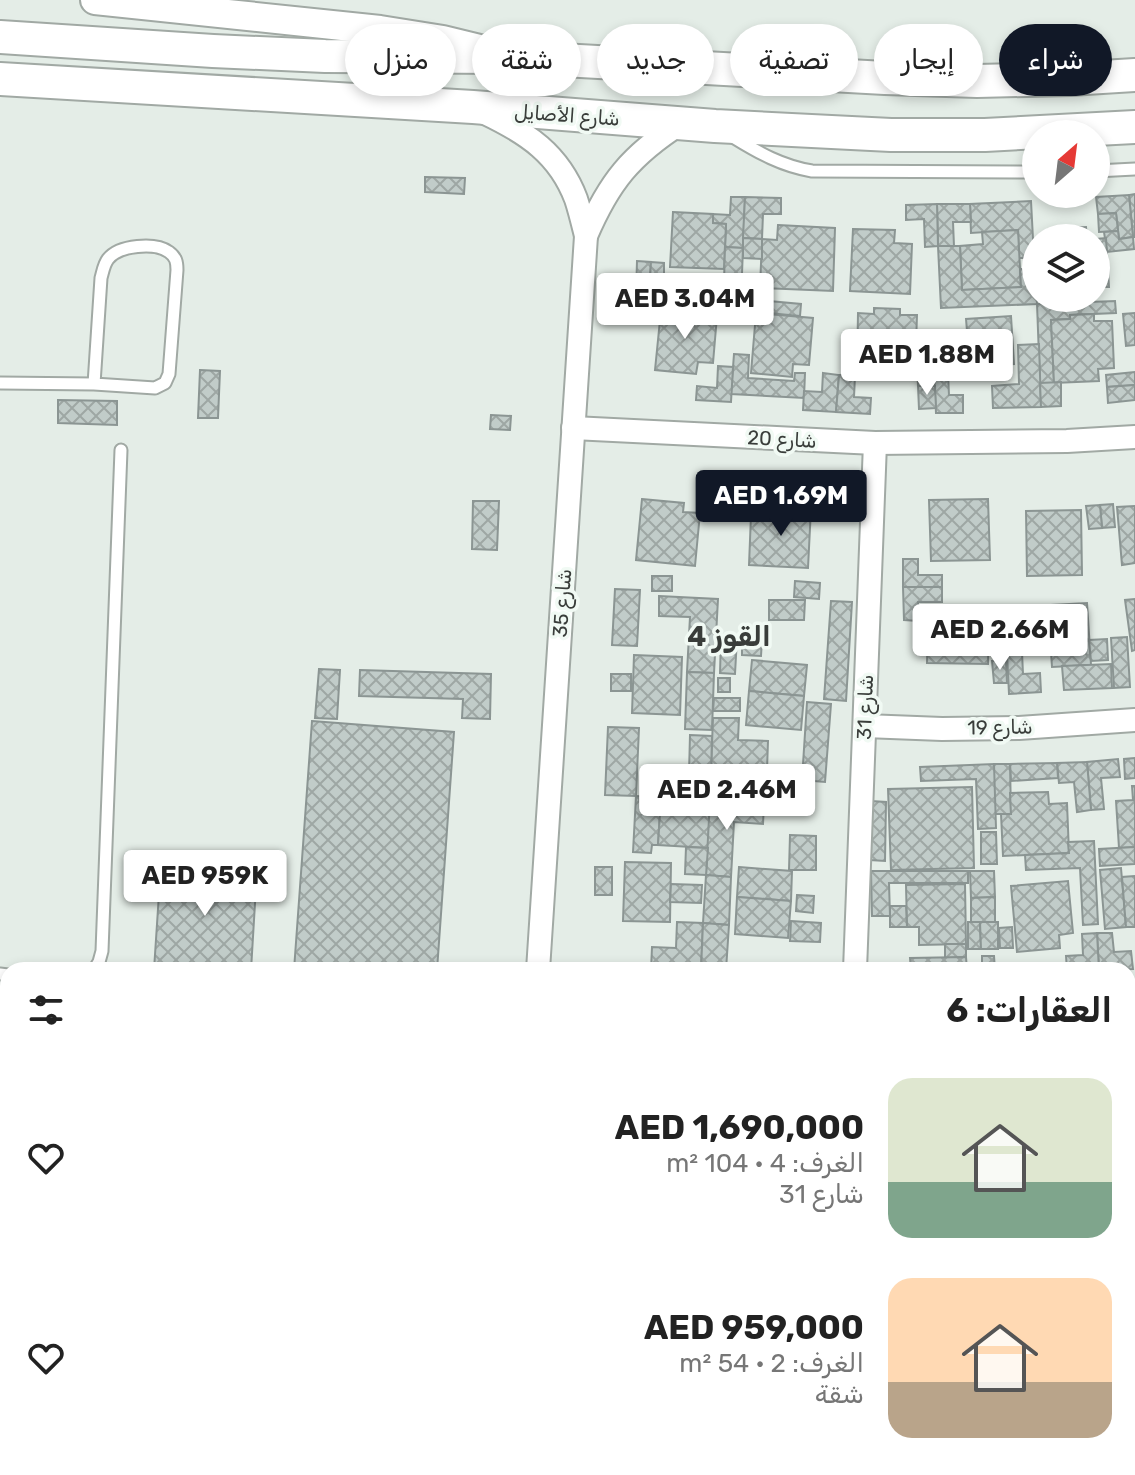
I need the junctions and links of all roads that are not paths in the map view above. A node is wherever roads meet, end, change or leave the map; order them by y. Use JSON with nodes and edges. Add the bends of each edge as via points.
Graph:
{"nodes":[{"id":1,"x":95,"y":0,"type":"edge"},
{"id":2,"x":0,"y":37,"type":"edge"},
{"id":3,"x":472,"y":48,"type":"edge"},
{"id":4,"x":472,"y":57,"type":"edge"},
{"id":5,"x":581,"y":61,"type":"edge"},
{"id":6,"x":1135,"y":75,"type":"edge"},
{"id":7,"x":3,"y":81,"type":"edge"},
{"id":8,"x":473,"y":107,"type":"junction"},
{"id":9,"x":681,"y":123,"type":"junction"},
{"id":10,"x":715,"y":126,"type":"junction"},
{"id":11,"x":1135,"y":127,"type":"edge"},
{"id":12,"x":1135,"y":169,"type":"edge"},
{"id":13,"x":1110,"y":170,"type":"edge"},
{"id":14,"x":1022,"y":172,"type":"edge"},
{"id":15,"x":586,"y":236,"type":"junction"},
{"id":16,"x":0,"y":383,"type":"edge"},
{"id":17,"x":94,"y":384,"type":"junction"},
{"id":18,"x":573,"y":428,"type":"junction"},
{"id":19,"x":1135,"y":437,"type":"edge"},
{"id":20,"x":875,"y":443,"type":"junction"},
{"id":21,"x":121,"y":450,"type":"dead end"},
{"id":22,"x":1135,"y":720,"type":"edge"},
{"id":23,"x":865,"y":726,"type":"junction"},
{"id":24,"x":99,"y":962,"type":"edge"},
{"id":25,"x":539,"y":962,"type":"edge"},
{"id":26,"x":855,"y":962,"type":"edge"}],
"edges":[{"from":1,"to":3,"type":"street","via":[[396,32]]},
{"from":2,"to":4,"type":"main road","via":[[325,56]]},
{"from":5,"to":6,"type":"main road","via":[[977,81]]},
{"from":7,"to":8,"type":"main road","name":"شارع الأصايل"},
{"from":8,"to":9,"type":"main road","name":"شارع الأصايل"},
{"from":8,"to":15,"type":"street","name":"شارع 35","via":[[537,143],[560,169],[576,199]]},
{"from":9,"to":10,"type":"main road","name":"شارع الأصايل"},
{"from":9,"to":15,"type":"street","name":"شارع 35","via":[[633,159],[614,181]]},
{"from":10,"to":11,"type":"main road","name":"شارع الأصايل","via":[[891,135]]},
{"from":10,"to":14,"type":"lane","via":[[772,160],[812,171]]},
{"from":12,"to":13,"type":"lane"},
{"from":15,"to":18,"type":"street","name":"شارع 35"},
{"from":16,"to":17,"type":"lane"},
{"from":17,"to":17,"type":"lane","via":[[155,388],[168,379],[177,270],[168,251],[126,247],[109,258],[101,278]]},
{"from":18,"to":20,"type":"street","name":"شارع 20"},
{"from":18,"to":25,"type":"street","name":"شارع 35"},
{"from":19,"to":20,"type":"street","name":"شارع 20"},
{"from":20,"to":23,"type":"street","name":"شارع 31"},
{"from":21,"to":24,"type":"lane"},
{"from":22,"to":23,"type":"street","name":"شارع 19","via":[[1019,728]]},
{"from":23,"to":26,"type":"street","name":"شارع 31"}]}
